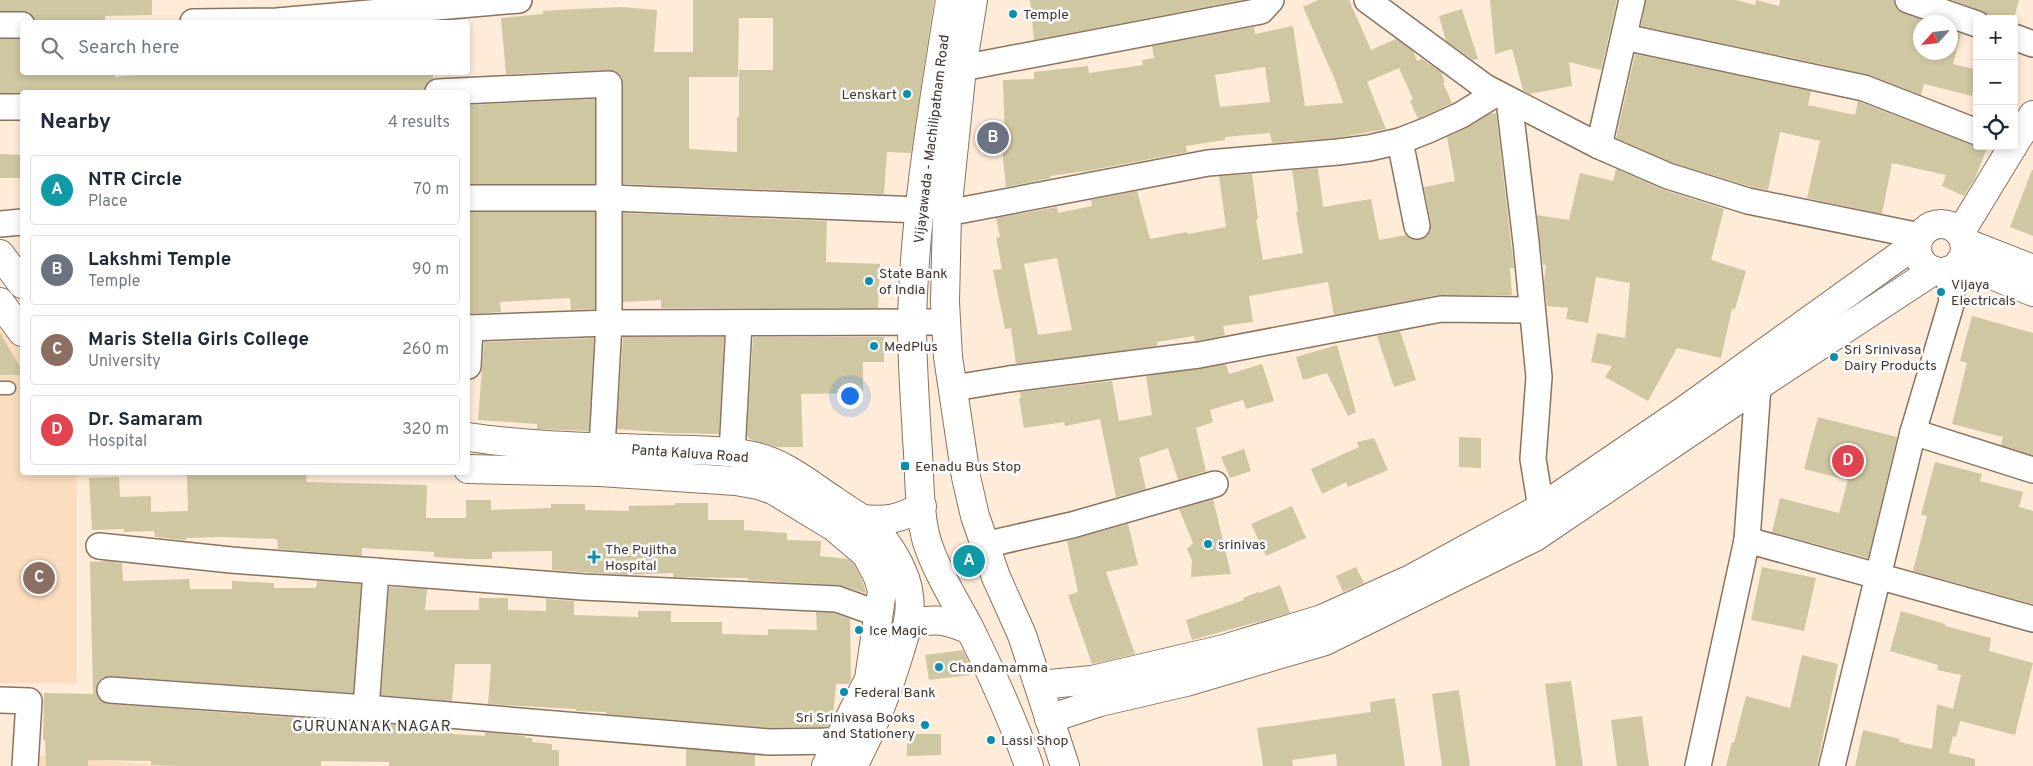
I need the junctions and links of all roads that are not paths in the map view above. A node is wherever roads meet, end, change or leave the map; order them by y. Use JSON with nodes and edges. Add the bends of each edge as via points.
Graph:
{"nodes":[{"id":1,"x":519,"y":0,"type":"edge"},
{"id":2,"x":950,"y":0,"type":"edge"},
{"id":3,"x":973,"y":0,"type":"edge"},
{"id":4,"x":1271,"y":0,"type":"edge"},
{"id":5,"x":1367,"y":0,"type":"edge"},
{"id":6,"x":1632,"y":0,"type":"edge"},
{"id":7,"x":1908,"y":0,"type":"edge"},
{"id":8,"x":289,"y":20,"type":"edge"},
{"id":9,"x":1973,"y":23,"type":"edge"},
{"id":10,"x":0,"y":25,"type":"edge"},
{"id":11,"x":20,"y":25,"type":"edge"},
{"id":12,"x":1624,"y":38,"type":"junction"},
{"id":13,"x":2018,"y":38,"type":"edge"},
{"id":14,"x":2033,"y":44,"type":"edge"},
{"id":15,"x":962,"y":68,"type":"junction"},
{"id":16,"x":470,"y":91,"type":"edge"},
{"id":17,"x":1502,"y":97,"type":"junction"},
{"id":18,"x":0,"y":107,"type":"edge"},
{"id":19,"x":20,"y":107,"type":"edge"},
{"id":20,"x":2033,"y":115,"type":"edge"},
{"id":21,"x":1973,"y":130,"type":"edge"},
{"id":22,"x":2018,"y":139,"type":"edge"},
{"id":23,"x":1400,"y":141,"type":"junction"},
{"id":24,"x":1599,"y":146,"type":"junction"},
{"id":25,"x":2011,"y":150,"type":"edge"},
{"id":26,"x":470,"y":198,"type":"edge"},
{"id":27,"x":611,"y":198,"type":"junction"},
{"id":28,"x":920,"y":210,"type":"junction"},
{"id":29,"x":947,"y":212,"type":"junction"},
{"id":30,"x":20,"y":222,"type":"edge"},
{"id":31,"x":0,"y":224,"type":"edge"},
{"id":32,"x":1417,"y":226,"type":"dead end"},
{"id":33,"x":1919,"y":239,"type":"junction"},
{"id":34,"x":0,"y":254,"type":"edge"},
{"id":35,"x":1953,"y":256,"type":"junction"},
{"id":36,"x":2033,"y":269,"type":"edge"},
{"id":37,"x":20,"y":281,"type":"edge"},
{"id":38,"x":2033,"y":292,"type":"edge"},
{"id":39,"x":0,"y":302,"type":"edge"},
{"id":40,"x":1532,"y":310,"type":"junction"},
{"id":41,"x":912,"y":322,"type":"junction"},
{"id":42,"x":946,"y":322,"type":"junction"},
{"id":43,"x":609,"y":323,"type":"junction"},
{"id":44,"x":739,"y":324,"type":"junction"},
{"id":45,"x":470,"y":328,"type":"edge"},
{"id":46,"x":20,"y":329,"type":"edge"},
{"id":47,"x":1755,"y":373,"type":"junction"},
{"id":48,"x":954,"y":388,"type":"junction"},
{"id":49,"x":1913,"y":432,"type":"junction"},
{"id":50,"x":470,"y":437,"type":"edge"},
{"id":51,"x":602,"y":448,"type":"junction"},
{"id":52,"x":732,"y":453,"type":"junction"},
{"id":53,"x":470,"y":469,"type":"edge"},
{"id":54,"x":2033,"y":470,"type":"edge"},
{"id":55,"x":1215,"y":484,"type":"dead end"},
{"id":56,"x":922,"y":506,"type":"junction"},
{"id":57,"x":1541,"y":508,"type":"junction"},
{"id":58,"x":861,"y":519,"type":"junction"},
{"id":59,"x":1747,"y":540,"type":"junction"},
{"id":60,"x":99,"y":546,"type":"dead end"},
{"id":61,"x":984,"y":546,"type":"junction"},
{"id":62,"x":376,"y":571,"type":"junction"},
{"id":63,"x":889,"y":572,"type":"junction"},
{"id":64,"x":1878,"y":576,"type":"junction"},
{"id":65,"x":879,"y":614,"type":"junction"},
{"id":66,"x":2033,"y":619,"type":"edge"},
{"id":67,"x":970,"y":630,"type":"junction"},
{"id":68,"x":906,"y":633,"type":"junction"},
{"id":69,"x":1039,"y":685,"type":"junction"},
{"id":70,"x":110,"y":690,"type":"dead end"},
{"id":71,"x":0,"y":700,"type":"edge"},
{"id":72,"x":366,"y":708,"type":"junction"},
{"id":73,"x":1049,"y":719,"type":"junction"},
{"id":74,"x":837,"y":742,"type":"junction"},
{"id":75,"x":25,"y":766,"type":"edge"},
{"id":76,"x":826,"y":766,"type":"edge"},
{"id":77,"x":853,"y":766,"type":"edge"},
{"id":78,"x":1029,"y":766,"type":"edge"},
{"id":79,"x":1065,"y":766,"type":"edge"},
{"id":80,"x":1698,"y":766,"type":"edge"},
{"id":81,"x":1832,"y":766,"type":"edge"}],
"edges":[{"from":1,"to":8,"type":"street"},
{"from":2,"to":28,"type":"main road","name":"Vijayawada - Machilipatnam Road"},
{"from":3,"to":15,"type":"main road","name":"Vijayawada - Machilipatnam Road"},
{"from":4,"to":15,"type":"street","via":[[1261,12]]},
{"from":5,"to":17,"type":"street"},
{"from":6,"to":12,"type":"street"},
{"from":7,"to":9,"type":"street"},
{"from":10,"to":11,"type":"street"},
{"from":12,"to":21,"type":"street","via":[[1864,88]]},
{"from":12,"to":24,"type":"street"},
{"from":13,"to":14,"type":"street"},
{"from":15,"to":29,"type":"main road","name":"Vijayawada - Machilipatnam Road"},
{"from":16,"to":27,"type":"street","via":[[609,84]]},
{"from":17,"to":23,"type":"street"},
{"from":17,"to":24,"type":"street"},
{"from":17,"to":40,"type":"street","via":[[1526,242]]},
{"from":18,"to":19,"type":"street"},
{"from":20,"to":22,"type":"main road"},
{"from":23,"to":29,"type":"street","via":[[1338,152],[1208,162]]},
{"from":23,"to":32,"type":"street"},
{"from":24,"to":33,"type":"street","via":[[1668,176],[1748,201]]},
{"from":25,"to":35,"type":"main road"},
{"from":26,"to":27,"type":"street"},
{"from":27,"to":28,"type":"street"},
{"from":27,"to":43,"type":"street"},
{"from":28,"to":41,"type":"main road","name":"Vijayawada - Machilipatnam Road"},
{"from":29,"to":42,"type":"main road","name":"Vijayawada - Machilipatnam Road"},
{"from":30,"to":31,"type":"street"},
{"from":33,"to":35,"type":"main road","via":[[1918,257],[1927,268]]},
{"from":33,"to":35,"type":"main road","via":[[1925,230],[1939,224],[1947,225]]},
{"from":33,"to":47,"type":"main road"},
{"from":34,"to":37,"type":"main road"},
{"from":35,"to":36,"type":"main road"},
{"from":35,"to":38,"type":"main road"},
{"from":35,"to":47,"type":"main road"},
{"from":35,"to":49,"type":"street","via":[[1952,301]]},
{"from":39,"to":46,"type":"main road"},
{"from":40,"to":48,"type":"street","via":[[1442,309],[1199,355]]},
{"from":40,"to":57,"type":"street","via":[[1539,376],[1533,459]]},
{"from":41,"to":42,"type":"street"},
{"from":41,"to":44,"type":"street"},
{"from":41,"to":56,"type":"main road","name":"Vijayawada - Machilipatnam Road"},
{"from":42,"to":48,"type":"main road","name":"Vijayawada - Machilipatnam Road"},
{"from":43,"to":44,"type":"street"},
{"from":43,"to":45,"type":"street"},
{"from":43,"to":51,"type":"street"},
{"from":44,"to":52,"type":"street"},
{"from":47,"to":57,"type":"main road","via":[[1674,418]]},
{"from":47,"to":59,"type":"street"},
{"from":47,"to":73,"type":"main road","via":[[1536,537],[1325,641]]},
{"from":48,"to":61,"type":"main road","name":"Vijayawada - Machilipatnam Road","via":[[966,477]]},
{"from":49,"to":54,"type":"street"},
{"from":49,"to":64,"type":"street"},
{"from":50,"to":51,"type":"main road","name":"Panta Kaluva Road"},
{"from":51,"to":52,"type":"main road","name":"Panta Kaluva Road"},
{"from":52,"to":58,"type":"main road","name":"Panta Kaluva Road","via":[[772,462],[793,472]]},
{"from":53,"to":63,"type":"main road","name":"Panta Kaluva Road","via":[[600,472],[758,484],[774,490],[834,527]]},
{"from":55,"to":61,"type":"street"},
{"from":56,"to":58,"type":"main road","via":[[896,519]]},
{"from":56,"to":67,"type":"main road","name":"Vijayawada - Machilipatnam Road","via":[[934,561]]},
{"from":57,"to":69,"type":"main road","via":[[1411,579],[1322,619],[1214,652],[1092,680]]},
{"from":58,"to":63,"type":"main road","name":"Panta Kaluva Road","via":[[872,527],[896,558]]},
{"from":59,"to":64,"type":"street"},
{"from":59,"to":80,"type":"street"},
{"from":60,"to":62,"type":"street"},
{"from":61,"to":69,"type":"main road","name":"Vijayawada - Machilipatnam Road","via":[[1022,635]]},
{"from":62,"to":65,"type":"street","via":[[583,588],[837,598]]},
{"from":62,"to":72,"type":"street"},
{"from":63,"to":65,"type":"main road"},
{"from":63,"to":68,"type":"main road","via":[[909,595]]},
{"from":64,"to":66,"type":"street"},
{"from":64,"to":81,"type":"street"},
{"from":65,"to":74,"type":"main road","via":[[868,679]]},
{"from":67,"to":68,"type":"main road","via":[[946,620],[928,620],[912,623]]},
{"from":67,"to":78,"type":"main road","name":"Vijayawada - Machilipatnam Road"},
{"from":68,"to":77,"type":"main road","via":[[890,685],[866,744]]},
{"from":69,"to":73,"type":"main road","name":"Vijayawada - Machilipatnam Road"},
{"from":70,"to":72,"type":"street"},
{"from":71,"to":75,"type":"street","via":[[29,701]]},
{"from":72,"to":74,"type":"street","via":[[769,742]]},
{"from":73,"to":79,"type":"main road","name":"Vijayawada - Machilipatnam Road"},
{"from":74,"to":76,"type":"main road"}]}
